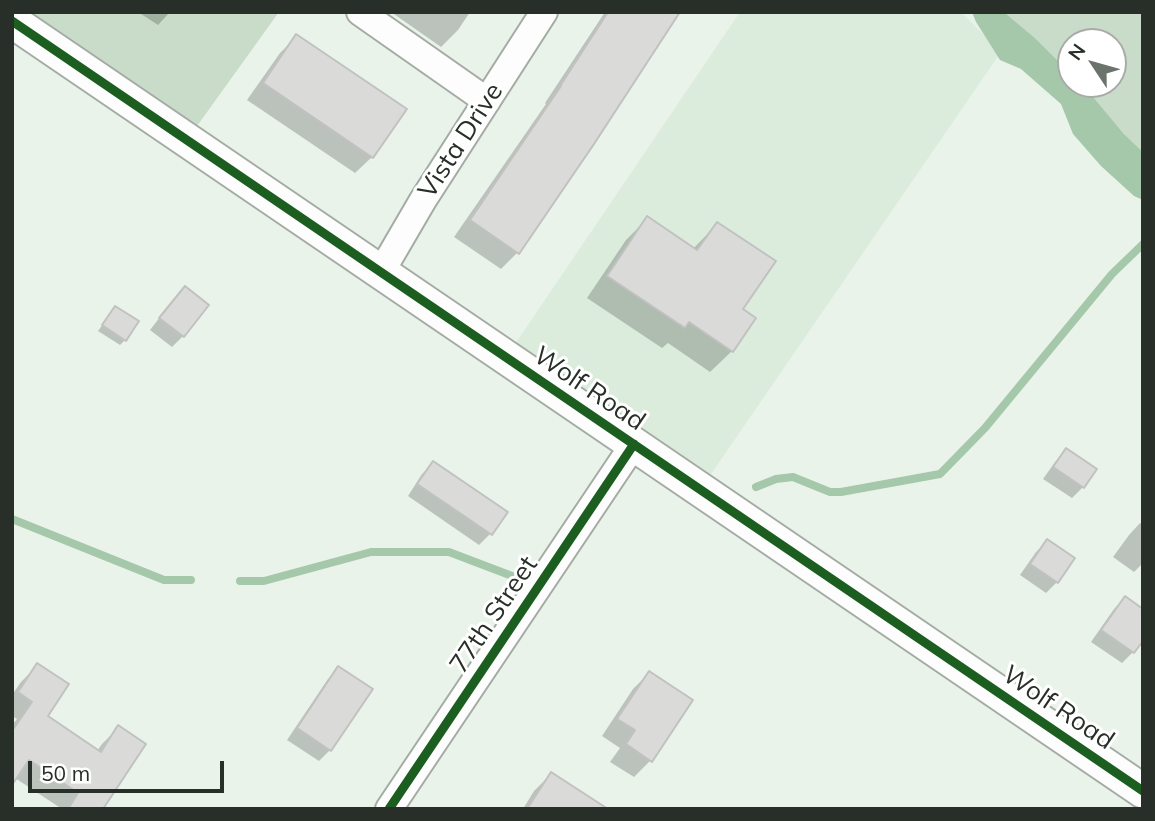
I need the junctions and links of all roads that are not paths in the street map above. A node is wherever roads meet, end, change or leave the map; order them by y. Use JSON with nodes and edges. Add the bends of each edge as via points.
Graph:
{"nodes":[{"id":1,"x":360,"y":12,"type":"edge"},
{"id":2,"x":544,"y":12,"type":"edge"},
{"id":3,"x":12,"y":21,"type":"edge"},
{"id":4,"x":487,"y":101,"type":"junction"},
{"id":5,"x":381,"y":272,"type":"junction"},
{"id":6,"x":634,"y":444,"type":"junction"},
{"id":7,"x":1143,"y":791,"type":"edge"},
{"id":8,"x":389,"y":809,"type":"edge"}],
"edges":[{"from":1,"to":4,"type":"street"},
{"from":2,"to":4,"type":"street","name":"Vista Drive"},
{"from":3,"to":5,"type":"street","name":"Wolf Road"},
{"from":4,"to":5,"type":"street","name":"Vista Drive"},
{"from":5,"to":6,"type":"street","name":"Wolf Road"},
{"from":6,"to":7,"type":"street","name":"Wolf Road"},
{"from":6,"to":8,"type":"street","name":"77th Street"}]}
